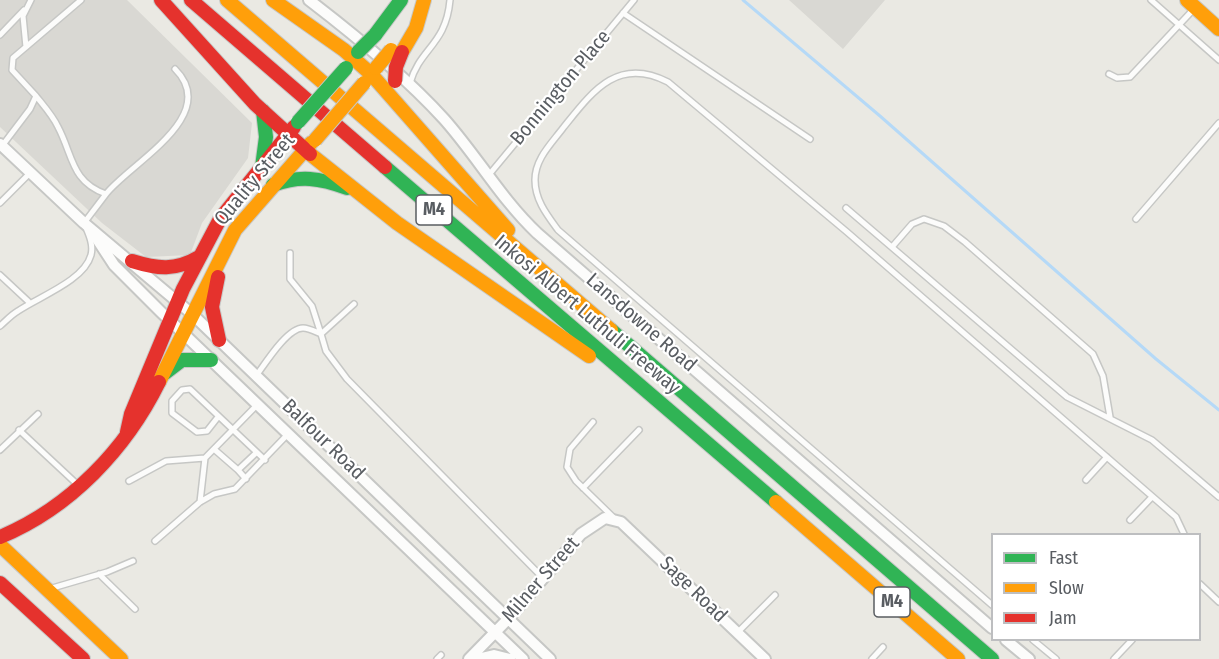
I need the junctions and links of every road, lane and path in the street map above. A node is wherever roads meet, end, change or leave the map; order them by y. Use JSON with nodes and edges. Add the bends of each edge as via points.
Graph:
{"nodes":[{"id":1,"x":31,"y":0,"type":"edge"},
{"id":2,"x":81,"y":0,"type":"edge"},
{"id":3,"x":162,"y":0,"type":"edge"},
{"id":4,"x":191,"y":0,"type":"edge"},
{"id":5,"x":227,"y":0,"type":"edge"},
{"id":6,"x":273,"y":0,"type":"edge"},
{"id":7,"x":309,"y":0,"type":"edge"},
{"id":8,"x":401,"y":0,"type":"edge"},
{"id":9,"x":423,"y":0,"type":"edge"},
{"id":10,"x":450,"y":0,"type":"edge"},
{"id":11,"x":634,"y":0,"type":"edge"},
{"id":12,"x":1150,"y":0,"type":"edge"},
{"id":13,"x":1191,"y":4,"type":"edge"},
{"id":14,"x":25,"y":9,"type":"junction"},
{"id":15,"x":623,"y":13,"type":"junction"},
{"id":16,"x":1178,"y":25,"type":"junction"},
{"id":17,"x":1219,"y":29,"type":"edge"},
{"id":18,"x":0,"y":36,"type":"edge"},
{"id":19,"x":26,"y":47,"type":"junction"},
{"id":20,"x":397,"y":51,"type":"junction"},
{"id":21,"x":352,"y":59,"type":"junction"},
{"id":22,"x":1219,"y":60,"type":"edge"},
{"id":23,"x":175,"y":69,"type":"dead end"},
{"id":24,"x":1109,"y":74,"type":"dead end"},
{"id":25,"x":370,"y":75,"type":"junction"},
{"id":26,"x":409,"y":85,"type":"junction"},
{"id":27,"x":36,"y":96,"type":"junction"},
{"id":28,"x":401,"y":105,"type":"junction"},
{"id":29,"x":263,"y":111,"type":"junction"},
{"id":30,"x":1219,"y":123,"type":"edge"},
{"id":31,"x":287,"y":134,"type":"junction"},
{"id":32,"x":810,"y":139,"type":"dead end"},
{"id":33,"x":1,"y":145,"type":"edge"},
{"id":34,"x":310,"y":145,"type":"junction"},
{"id":35,"x":262,"y":167,"type":"junction"},
{"id":36,"x":30,"y":173,"type":"junction"},
{"id":37,"x":488,"y":176,"type":"junction"},
{"id":38,"x":273,"y":185,"type":"junction"},
{"id":39,"x":358,"y":192,"type":"junction"},
{"id":40,"x":106,"y":194,"type":"junction"},
{"id":41,"x":0,"y":203,"type":"edge"},
{"id":42,"x":846,"y":208,"type":"dead end"},
{"id":43,"x":1136,"y":219,"type":"dead end"},
{"id":44,"x":87,"y":226,"type":"junction"},
{"id":45,"x":229,"y":240,"type":"junction"},
{"id":46,"x":892,"y":247,"type":"junction"},
{"id":47,"x":290,"y":253,"type":"dead end"},
{"id":48,"x":199,"y":257,"type":"junction"},
{"id":49,"x":132,"y":261,"type":"junction"},
{"id":50,"x":543,"y":272,"type":"junction"},
{"id":51,"x":0,"y":275,"type":"edge"},
{"id":52,"x":178,"y":301,"type":"junction"},
{"id":53,"x":30,"y":303,"type":"junction"},
{"id":54,"x":354,"y":304,"type":"dead end"},
{"id":55,"x":192,"y":314,"type":"junction"},
{"id":56,"x":170,"y":320,"type":"junction"},
{"id":57,"x":0,"y":326,"type":"edge"},
{"id":58,"x":183,"y":333,"type":"junction"},
{"id":59,"x":321,"y":334,"type":"junction"},
{"id":60,"x":219,"y":340,"type":"junction"},
{"id":61,"x":211,"y":360,"type":"junction"},
{"id":62,"x":162,"y":375,"type":"junction"},
{"id":63,"x":256,"y":376,"type":"junction"},
{"id":64,"x":257,"y":405,"type":"junction"},
{"id":65,"x":38,"y":414,"type":"dead end"},
{"id":66,"x":218,"y":417,"type":"junction"},
{"id":67,"x":1110,"y":417,"type":"junction"},
{"id":68,"x":678,"y":418,"type":"junction"},
{"id":69,"x":593,"y":422,"type":"dead end"},
{"id":70,"x":639,"y":429,"type":"dead end"},
{"id":71,"x":20,"y":430,"type":"junction"},
{"id":72,"x":233,"y":431,"type":"junction"},
{"id":73,"x":127,"y":432,"type":"junction"},
{"id":74,"x":288,"y":434,"type":"junction"},
{"id":75,"x":0,"y":450,"type":"edge"},
{"id":76,"x":215,"y":450,"type":"junction"},
{"id":77,"x":256,"y":453,"type":"junction"},
{"id":78,"x":205,"y":458,"type":"junction"},
{"id":79,"x":1107,"y":458,"type":"junction"},
{"id":80,"x":265,"y":460,"type":"junction"},
{"id":81,"x":346,"y":462,"type":"junction"},
{"id":82,"x":238,"y":470,"type":"junction"},
{"id":83,"x":332,"y":477,"type":"junction"},
{"id":84,"x":246,"y":479,"type":"junction"},
{"id":85,"x":1086,"y":480,"type":"dead end"},
{"id":86,"x":129,"y":481,"type":"dead end"},
{"id":87,"x":80,"y":487,"type":"junction"},
{"id":88,"x":584,"y":488,"type":"junction"},
{"id":89,"x":1219,"y":496,"type":"edge"},
{"id":90,"x":1152,"y":497,"type":"junction"},
{"id":91,"x":200,"y":502,"type":"junction"},
{"id":92,"x":618,"y":520,"type":"junction"},
{"id":93,"x":1130,"y":520,"type":"dead end"},
{"id":94,"x":1184,"y":533,"type":"edge"},
{"id":95,"x":0,"y":537,"type":"edge"},
{"id":96,"x":154,"y":541,"type":"dead end"},
{"id":97,"x":0,"y":545,"type":"edge"},
{"id":98,"x":133,"y":561,"type":"dead end"},
{"id":99,"x":99,"y":574,"type":"junction"},
{"id":100,"x":543,"y":578,"type":"junction"},
{"id":101,"x":0,"y":583,"type":"edge"},
{"id":102,"x":1201,"y":585,"type":"edge"},
{"id":103,"x":48,"y":590,"type":"junction"},
{"id":104,"x":774,"y":595,"type":"dead end"},
{"id":105,"x":1219,"y":602,"type":"edge"},
{"id":106,"x":991,"y":603,"type":"edge"},
{"id":107,"x":135,"y":609,"type":"dead end"},
{"id":108,"x":508,"y":618,"type":"junction"},
{"id":109,"x":991,"y":626,"type":"edge"},
{"id":110,"x":494,"y":633,"type":"junction"},
{"id":111,"x":738,"y":633,"type":"junction"},
{"id":112,"x":1008,"y":641,"type":"edge"},
{"id":113,"x":1035,"y":641,"type":"edge"},
{"id":114,"x":1130,"y":641,"type":"edge"},
{"id":115,"x":883,"y":647,"type":"dead end"},
{"id":116,"x":82,"y":659,"type":"edge"},
{"id":117,"x":121,"y":659,"type":"edge"},
{"id":118,"x":469,"y":659,"type":"edge"},
{"id":119,"x":477,"y":659,"type":"edge"},
{"id":120,"x":510,"y":659,"type":"edge"},
{"id":121,"x":523,"y":659,"type":"edge"},
{"id":122,"x":550,"y":659,"type":"edge"},
{"id":123,"x":765,"y":659,"type":"edge"},
{"id":124,"x":872,"y":659,"type":"edge"},
{"id":125,"x":958,"y":659,"type":"edge"},
{"id":126,"x":992,"y":659,"type":"edge"},
{"id":127,"x":1029,"y":659,"type":"edge"},
{"id":128,"x":1056,"y":659,"type":"edge"},
{"id":129,"x":1114,"y":659,"type":"edge"}],
"edges":[{"from":1,"to":14,"type":"lane"},
{"from":2,"to":19,"type":"lane"},
{"from":3,"to":29,"type":"main road"},
{"from":4,"to":68,"type":"main road","name":"Inkosi Albert Luthuli Freeway","number":"M4"},
{"from":5,"to":50,"type":"main road","name":"Inkosi Albert Luthuli Freeway","number":"M4"},
{"from":6,"to":21,"type":"main road"},
{"from":7,"to":26,"type":"street","name":"Lansdowne Road"},
{"from":8,"to":21,"type":"main road","name":"Quality Street","bridge":true},
{"from":9,"to":20,"type":"main road","via":[[416,28]]},
{"from":10,"to":26,"type":"lane","via":[[445,29]]},
{"from":11,"to":15,"type":"lane","name":"Bonnington Place"},
{"from":12,"to":16,"type":"lane"},
{"from":13,"to":16,"type":"lane"},
{"from":13,"to":17,"type":"main road"},
{"from":14,"to":18,"type":"lane"},
{"from":14,"to":19,"type":"lane","via":[[22,22]]},
{"from":15,"to":32,"type":"lane"},
{"from":15,"to":37,"type":"lane","name":"Bonnington Place"},
{"from":16,"to":22,"type":"lane"},
{"from":16,"to":24,"type":"lane","via":[[1130,77]]},
{"from":19,"to":27,"type":"lane","via":[[13,58],[10,68]]},
{"from":20,"to":25,"type":"main road","name":"Quality Street","bridge":true},
{"from":20,"to":28,"type":"main road","bridge":true,"via":[[395,81]]},
{"from":21,"to":25,"type":"main road"},
{"from":21,"to":31,"type":"main road","name":"Quality Street","bridge":true},
{"from":23,"to":40,"type":"lane","via":[[185,82],[188,96],[174,131]]},
{"from":25,"to":28,"type":"main road"},
{"from":25,"to":34,"type":"main road","name":"Quality Street","bridge":true},
{"from":26,"to":37,"type":"street","name":"Lansdowne Road","via":[[442,117]]},
{"from":27,"to":33,"type":"lane"},
{"from":27,"to":40,"type":"lane","via":[[59,128],[79,175],[94,190]]},
{"from":28,"to":50,"type":"main road"},
{"from":29,"to":31,"type":"main road"},
{"from":29,"to":35,"type":"main road","via":[[266,137]]},
{"from":30,"to":43,"type":"lane"},
{"from":31,"to":34,"type":"main road"},
{"from":31,"to":35,"type":"main road","name":"Quality Street"},
{"from":33,"to":36,"type":"street","name":"Balfour Road"},
{"from":34,"to":38,"type":"main road","name":"Quality Street"},
{"from":34,"to":39,"type":"main road"},
{"from":35,"to":48,"type":"main road","name":"Quality Street","via":[[220,219]]},
{"from":36,"to":41,"type":"lane"},
{"from":36,"to":44,"type":"street","name":"Balfour Road"},
{"from":37,"to":109,"type":"street","name":"Lansdowne Road","via":[[537,233]]},
{"from":38,"to":39,"type":"main road","via":[[308,176]]},
{"from":38,"to":45,"type":"main road","name":"Quality Street"},
{"from":39,"to":68,"type":"main road"},
{"from":40,"to":44,"type":"lane"},
{"from":42,"to":46,"type":"lane"},
{"from":44,"to":49,"type":"street","name":"Balfour Road"},
{"from":44,"to":53,"type":"lane","via":[[92,247],[88,261],[60,287]]},
{"from":44,"to":56,"type":"street","name":"Balfour Road","via":[[114,265]]},
{"from":45,"to":55,"type":"main road","name":"Quality Street"},
{"from":45,"to":60,"type":"main road","via":[[213,291]]},
{"from":46,"to":67,"type":"lane","via":[[1067,397]]},
{"from":46,"to":67,"type":"lane","via":[[912,224],[924,219],[944,226],[965,242],[1093,354],[1103,376]]},
{"from":47,"to":59,"type":"lane","via":[[290,279],[312,306]]},
{"from":48,"to":49,"type":"main road","via":[[180,269],[166,270]]},
{"from":48,"to":52,"type":"main road","name":"Quality Street"},
{"from":49,"to":52,"type":"street","name":"Balfour Road"},
{"from":50,"to":126,"type":"main road","name":"Inkosi Albert Luthuli Freeway","number":"M4"},
{"from":51,"to":53,"type":"lane"},
{"from":52,"to":55,"type":"street","name":"Balfour Road"},
{"from":52,"to":56,"type":"main road","name":"Quality Street"},
{"from":53,"to":57,"type":"lane"},
{"from":54,"to":59,"type":"lane"},
{"from":55,"to":58,"type":"main road","name":"Quality Street"},
{"from":55,"to":60,"type":"street","name":"Balfour Road"},
{"from":56,"to":58,"type":"street","name":"Balfour Road"},
{"from":56,"to":73,"type":"main road","name":"Quality Street"},
{"from":58,"to":61,"type":"street","name":"Balfour Road"},
{"from":58,"to":62,"type":"main road","name":"Quality Street"},
{"from":59,"to":63,"type":"lane","via":[[296,330]]},
{"from":59,"to":100,"type":"lane","via":[[326,351],[347,379]]},
{"from":60,"to":63,"type":"street","name":"Balfour Road"},
{"from":61,"to":62,"type":"main road","via":[[182,360]]},
{"from":61,"to":64,"type":"street","name":"Balfour Road"},
{"from":62,"to":73,"type":"main road","name":"Quality Street","via":[[142,417]]},
{"from":63,"to":81,"type":"street","name":"Balfour Road"},
{"from":64,"to":72,"type":"lane"},
{"from":64,"to":74,"type":"street","name":"Balfour Road"},
{"from":65,"to":71,"type":"lane"},
{"from":66,"to":66,"type":"lane","via":[[190,389],[182,390],[172,401],[172,413],[197,432],[207,430]]},
{"from":66,"to":72,"type":"lane"},
{"from":67,"to":89,"type":"lane","via":[[1152,440]]},
{"from":68,"to":125,"type":"main road","name":"Inkosi Albert Luthuli Freeway","number":"M4"},
{"from":69,"to":88,"type":"lane","via":[[570,449],[567,459],[567,467]]},
{"from":70,"to":88,"type":"lane"},
{"from":71,"to":75,"type":"lane"},
{"from":71,"to":87,"type":"lane"},
{"from":72,"to":76,"type":"lane"},
{"from":72,"to":77,"type":"lane"},
{"from":73,"to":87,"type":"main road","name":"Quality Street","via":[[104,464]]},
{"from":74,"to":80,"type":"lane"},
{"from":74,"to":83,"type":"street","name":"Balfour Road"},
{"from":76,"to":78,"type":"lane"},
{"from":76,"to":82,"type":"lane"},
{"from":77,"to":80,"type":"lane"},
{"from":77,"to":82,"type":"lane"},
{"from":78,"to":86,"type":"lane","via":[[166,461]]},
{"from":78,"to":91,"type":"lane"},
{"from":79,"to":85,"type":"lane"},
{"from":79,"to":90,"type":"lane"},
{"from":79,"to":106,"type":"lane","via":[[668,82],[655,75],[634,72],[593,90],[546,150],[537,170],[536,194],[558,230]]},
{"from":80,"to":84,"type":"lane"},
{"from":81,"to":83,"type":"street"},
{"from":81,"to":108,"type":"street","name":"Balfour Road"},
{"from":82,"to":84,"type":"lane"},
{"from":83,"to":110,"type":"street","name":"Balfour Road"},
{"from":84,"to":91,"type":"lane","via":[[235,489]]},
{"from":87,"to":95,"type":"main road","name":"Quality Street","via":[[27,524]]},
{"from":88,"to":92,"type":"lane"},
{"from":90,"to":93,"type":"lane"},
{"from":90,"to":94,"type":"lane","via":[[1176,517]]},
{"from":91,"to":96,"type":"lane"},
{"from":92,"to":100,"type":"street","name":"Milner Street","via":[[597,521]]},
{"from":92,"to":111,"type":"street","name":"Sage Road"},
{"from":97,"to":103,"type":"main road"},
{"from":98,"to":99,"type":"lane"},
{"from":99,"to":103,"type":"lane"},
{"from":99,"to":107,"type":"lane"},
{"from":100,"to":108,"type":"street","name":"Milner Street"},
{"from":101,"to":116,"type":"main road"},
{"from":102,"to":105,"type":"lane"},
{"from":103,"to":117,"type":"main road"},
{"from":104,"to":111,"type":"lane"},
{"from":108,"to":110,"type":"street","name":"Milner Street"},
{"from":108,"to":122,"type":"street","name":"Balfour Road"},
{"from":110,"to":118,"type":"street","name":"Milner Street"},
{"from":110,"to":121,"type":"street","name":"Balfour Road"},
{"from":111,"to":123,"type":"street","name":"Sage Road"},
{"from":112,"to":127,"type":"street"},
{"from":113,"to":128,"type":"lane"},
{"from":114,"to":129,"type":"lane"},
{"from":115,"to":124,"type":"lane"},
{"from":119,"to":120,"type":"street","via":[[494,655]]}]}
